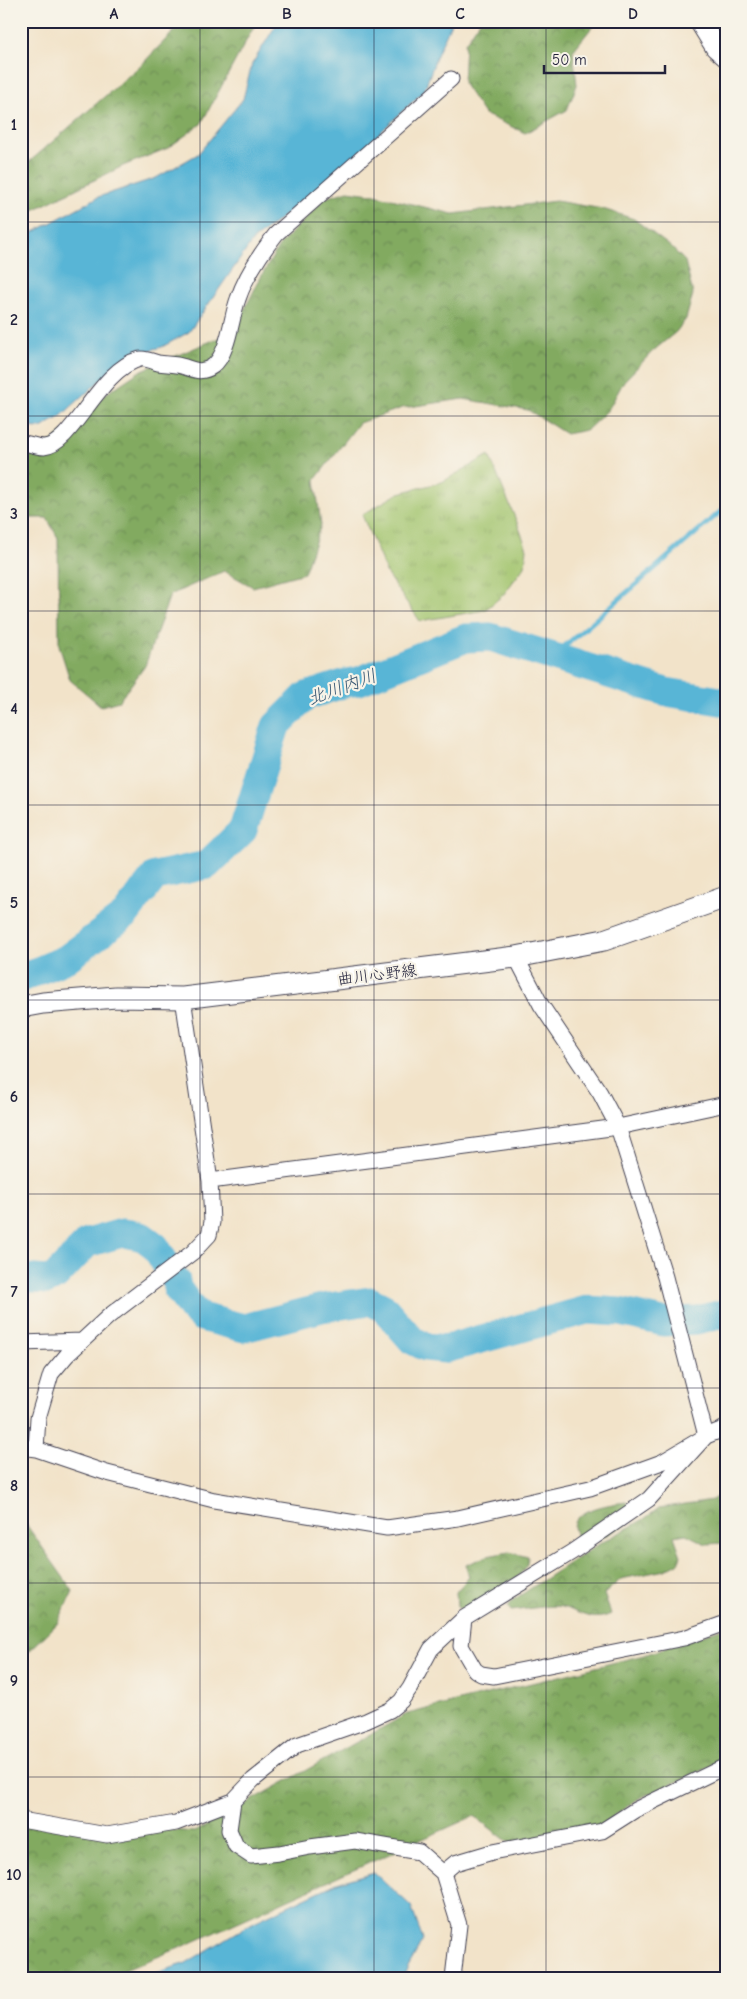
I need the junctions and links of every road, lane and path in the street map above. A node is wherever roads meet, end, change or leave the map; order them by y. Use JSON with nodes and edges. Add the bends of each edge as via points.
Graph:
{"nodes":[{"id":1,"x":700,"y":21,"type":"edge"},
{"id":2,"x":726,"y":56,"type":"edge"},
{"id":3,"x":451,"y":79,"type":"dead end"},
{"id":4,"x":21,"y":443,"type":"edge"},
{"id":5,"x":726,"y":897,"type":"edge"},
{"id":6,"x":516,"y":957,"type":"junction"},
{"id":7,"x":183,"y":998,"type":"junction"},
{"id":8,"x":21,"y":1007,"type":"edge"},
{"id":9,"x":726,"y":1104,"type":"edge"},
{"id":10,"x":618,"y":1127,"type":"junction"},
{"id":11,"x":210,"y":1181,"type":"junction"},
{"id":12,"x":82,"y":1341,"type":"junction"},
{"id":13,"x":21,"y":1343,"type":"edge"},
{"id":14,"x":726,"y":1428,"type":"edge"},
{"id":15,"x":706,"y":1436,"type":"junction"},
{"id":16,"x":29,"y":1448,"type":"edge"},
{"id":17,"x":464,"y":1618,"type":"junction"},
{"id":18,"x":726,"y":1623,"type":"edge"},
{"id":19,"x":726,"y":1766,"type":"edge"},
{"id":20,"x":233,"y":1801,"type":"junction"},
{"id":21,"x":21,"y":1820,"type":"edge"},
{"id":22,"x":443,"y":1873,"type":"junction"},
{"id":23,"x":453,"y":1978,"type":"edge"}],
"edges":[{"from":1,"to":2,"type":"main road","via":[[716,47]]},
{"from":3,"to":4,"type":"street","via":[[276,234],[260,256],[238,298],[223,353],[213,365],[204,370],[190,370],[142,359],[130,363],[103,384],[60,440],[44,447]]},
{"from":5,"to":6,"type":"main road","name":"曲川心野線","via":[[604,940]]},
{"from":6,"to":7,"type":"main road","name":"曲川心野線"},
{"from":6,"to":10,"type":"street","via":[[541,1005],[600,1093]]},
{"from":7,"to":8,"type":"main road","name":"曲川心野線","via":[[116,997]]},
{"from":7,"to":11,"type":"street"},
{"from":9,"to":10,"type":"street"},
{"from":10,"to":11,"type":"street"},
{"from":10,"to":15,"type":"street","via":[[665,1277]]},
{"from":11,"to":12,"type":"street","via":[[212,1222],[209,1235],[193,1252],[109,1316]]},
{"from":12,"to":13,"type":"street"},
{"from":12,"to":16,"type":"street","via":[[51,1374]]},
{"from":14,"to":15,"type":"street"},
{"from":15,"to":16,"type":"street","via":[[662,1462],[590,1488],[458,1518],[388,1528],[214,1500],[107,1473]]},
{"from":15,"to":17,"type":"street","via":[[649,1499],[572,1552]]},
{"from":17,"to":18,"type":"street","via":[[461,1646],[475,1670],[494,1676],[667,1642]]},
{"from":17,"to":20,"type":"street","via":[[431,1649],[401,1701],[390,1710],[298,1745],[253,1780]]},
{"from":19,"to":22,"type":"street","via":[[635,1810],[602,1831],[492,1852],[454,1863]]},
{"from":20,"to":21,"type":"street","via":[[176,1823],[107,1835]]},
{"from":20,"to":22,"type":"street","via":[[229,1830],[236,1846],[251,1856],[355,1841],[419,1852]]},
{"from":22,"to":23,"type":"street","via":[[459,1925]]}]}
